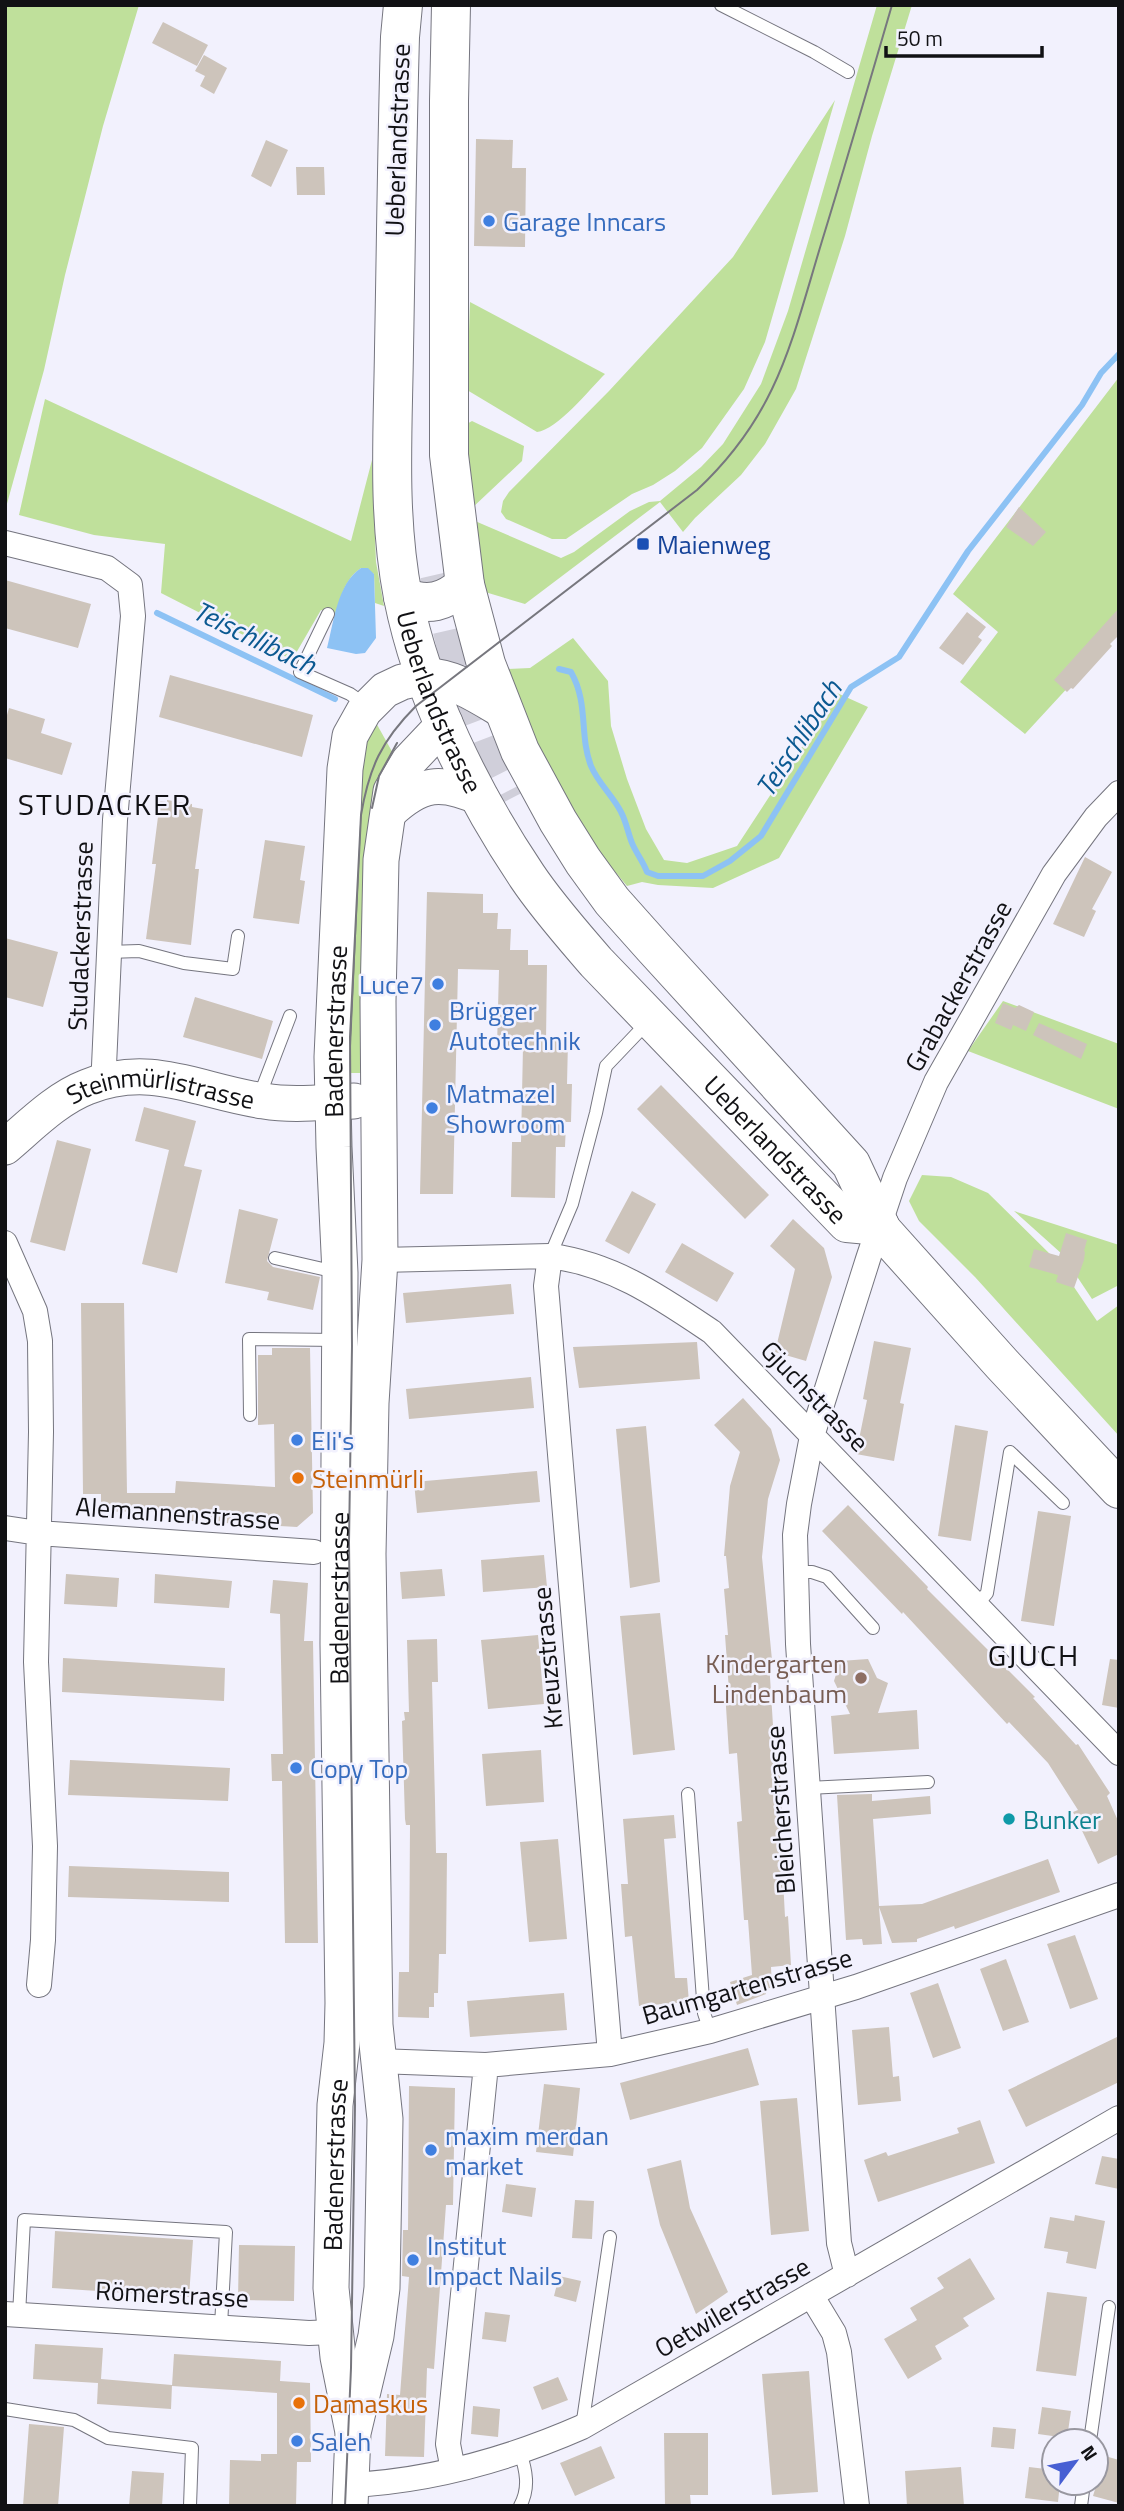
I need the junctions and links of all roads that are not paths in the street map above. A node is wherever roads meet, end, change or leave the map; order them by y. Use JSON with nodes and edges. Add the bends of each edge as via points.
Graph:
{"nodes":[{"id":1,"x":403,"y":5,"type":"edge"},
{"id":2,"x":428,"y":5,"type":"edge"},
{"id":3,"x":451,"y":5,"type":"edge"},
{"id":4,"x":721,"y":5,"type":"edge"},
{"id":5,"x":848,"y":72,"type":"dead end"},
{"id":6,"x":5,"y":543,"type":"edge"},
{"id":7,"x":452,"y":580,"type":"junction"},
{"id":8,"x":403,"y":597,"type":"junction"},
{"id":9,"x":328,"y":614,"type":"dead end"},
{"id":10,"x":478,"y":638,"type":"junction"},
{"id":11,"x":425,"y":677,"type":"junction"},
{"id":12,"x":467,"y":688,"type":"junction"},
{"id":13,"x":376,"y":698,"type":"junction"},
{"id":14,"x":503,"y":709,"type":"junction"},
{"id":15,"x":445,"y":723,"type":"junction"},
{"id":16,"x":509,"y":788,"type":"junction"},
{"id":17,"x":1119,"y":793,"type":"edge"},
{"id":18,"x":388,"y":811,"type":"junction"},
{"id":19,"x":238,"y":936,"type":"dead end"},
{"id":20,"x":108,"y":952,"type":"junction"},
{"id":21,"x":290,"y":1016,"type":"dead end"},
{"id":22,"x":651,"y":1019,"type":"junction"},
{"id":23,"x":110,"y":1079,"type":"junction"},
{"id":24,"x":258,"y":1100,"type":"junction"},
{"id":25,"x":379,"y":1100,"type":"junction"},
{"id":26,"x":332,"y":1102,"type":"junction"},
{"id":27,"x":5,"y":1147,"type":"edge"},
{"id":28,"x":880,"y":1226,"type":"junction"},
{"id":29,"x":5,"y":1242,"type":"edge"},
{"id":30,"x":550,"y":1256,"type":"junction"},
{"id":31,"x":275,"y":1258,"type":"dead end"},
{"id":32,"x":380,"y":1260,"type":"junction"},
{"id":33,"x":340,"y":1273,"type":"junction"},
{"id":34,"x":341,"y":1340,"type":"junction"},
{"id":35,"x":250,"y":1415,"type":"dead end"},
{"id":36,"x":813,"y":1436,"type":"junction"},
{"id":37,"x":1119,"y":1489,"type":"edge"},
{"id":38,"x":1063,"y":1503,"type":"dead end"},
{"id":39,"x":5,"y":1528,"type":"edge"},
{"id":40,"x":38,"y":1533,"type":"junction"},
{"id":41,"x":314,"y":1552,"type":"dead end"},
{"id":42,"x":795,"y":1572,"type":"junction"},
{"id":43,"x":976,"y":1606,"type":"junction"},
{"id":44,"x":873,"y":1629,"type":"dead end"},
{"id":45,"x":1119,"y":1753,"type":"edge"},
{"id":46,"x":928,"y":1782,"type":"dead end"},
{"id":47,"x":808,"y":1788,"type":"junction"},
{"id":48,"x":688,"y":1794,"type":"dead end"},
{"id":49,"x":1119,"y":1895,"type":"edge"},
{"id":50,"x":39,"y":1985,"type":"dead end"},
{"id":51,"x":822,"y":1996,"type":"junction"},
{"id":52,"x":710,"y":2031,"type":"junction"},
{"id":53,"x":610,"y":2054,"type":"junction"},
{"id":54,"x":378,"y":2061,"type":"junction"},
{"id":55,"x":486,"y":2064,"type":"junction"},
{"id":56,"x":338,"y":2077,"type":"junction"},
{"id":57,"x":1119,"y":2118,"type":"edge"},
{"id":58,"x":610,"y":2236,"type":"dead end"},
{"id":59,"x":847,"y":2275,"type":"junction"},
{"id":60,"x":811,"y":2295,"type":"junction"},
{"id":61,"x":1109,"y":2307,"type":"dead end"},
{"id":62,"x":9,"y":2317,"type":"edge"},
{"id":63,"x":220,"y":2326,"type":"junction"},
{"id":64,"x":334,"y":2332,"type":"junction"},
{"id":65,"x":5,"y":2409,"type":"edge"},
{"id":66,"x":582,"y":2427,"type":"junction"},
{"id":67,"x":1092,"y":2427,"type":"edge"},
{"id":68,"x":353,"y":2433,"type":"junction"},
{"id":69,"x":520,"y":2452,"type":"junction"},
{"id":70,"x":453,"y":2469,"type":"junction"},
{"id":71,"x":350,"y":2496,"type":"edge"},
{"id":72,"x":190,"y":2506,"type":"edge"},
{"id":73,"x":520,"y":2506,"type":"edge"},
{"id":74,"x":857,"y":2506,"type":"edge"}],
"edges":[{"from":1,"to":8,"type":"main road","name":"Ueberlandstrasse","via":[[392,473]]},
{"from":2,"to":7,"type":"main road","name":"Ueberlandstrasse","via":[[427,477]]},
{"from":3,"to":7,"type":"main road","name":"Ueberlandstrasse"},
{"from":4,"to":5,"type":"lane"},
{"from":6,"to":20,"type":"street","name":"Studackerstrasse","via":[[107,568],[130,585],[133,616]]},
{"from":7,"to":8,"type":"main road","via":[[446,600],[430,604]]},
{"from":7,"to":10,"type":"main road","name":"Ueberlandstrasse"},
{"from":8,"to":11,"type":"main road","name":"Ueberlandstrasse"},
{"from":8,"to":13,"type":"main road","name":"Badenerstrasse","via":[[405,659],[397,676]]},
{"from":9,"to":13,"type":"lane","via":[[300,672],[350,694]]},
{"from":10,"to":12,"type":"main road"},
{"from":10,"to":14,"type":"main road","name":"Ueberlandstrasse"},
{"from":11,"to":12,"type":"main road","via":[[439,677]]},
{"from":11,"to":13,"type":"main road","via":[[402,682]]},
{"from":11,"to":15,"type":"main road","name":"Ueberlandstrasse"},
{"from":12,"to":14,"type":"main road"},
{"from":12,"to":15,"type":"main road"},
{"from":13,"to":26,"type":"main road","name":"Badenerstrasse","via":[[350,736],[345,760]]},
{"from":14,"to":16,"type":"main road","name":"Ueberlandstrasse"},
{"from":15,"to":16,"type":"main road","name":"Ueberlandstrasse"},
{"from":15,"to":18,"type":"main road","name":"Badenerstrasse","via":[[409,761],[391,791]]},
{"from":16,"to":18,"type":"main road","via":[[438,785],[410,794]]},
{"from":16,"to":22,"type":"main road","name":"Ueberlandstrasse","via":[[527,876],[596,962]]},
{"from":16,"to":28,"type":"main road","name":"Ueberlandstrasse","via":[[558,821],[612,901],[851,1164]]},
{"from":17,"to":28,"type":"street","name":"Grabackerstrasse","via":[[1054,874],[936,1082]]},
{"from":18,"to":25,"type":"main road","name":"Badenerstrasse","via":[[381,860]]},
{"from":19,"to":20,"type":"lane","via":[[233,969],[139,951]]},
{"from":20,"to":23,"type":"street","name":"Studackerstrasse","via":[[104,1066]]},
{"from":21,"to":24,"type":"lane"},
{"from":22,"to":28,"type":"main road","name":"Ueberlandstrasse","via":[[847,1223]]},
{"from":22,"to":30,"type":"lane","via":[[606,1066],[572,1204]]},
{"from":23,"to":24,"type":"main road","name":"Steinmürlistrasse","via":[[170,1078]]},
{"from":23,"to":27,"type":"main road","name":"Steinmürlistrasse","via":[[62,1100]]},
{"from":24,"to":26,"type":"main road","name":"Steinmürlistrasse"},
{"from":25,"to":26,"type":"main road","name":"Steinmürlistrasse"},
{"from":25,"to":32,"type":"main road","name":"Badenerstrasse"},
{"from":26,"to":33,"type":"main road","name":"Badenerstrasse"},
{"from":28,"to":36,"type":"street","name":"Bleicherstrasse"},
{"from":28,"to":37,"type":"main road","name":"Ueberlandstrasse"},
{"from":29,"to":40,"type":"street","via":[[35,1311],[40,1341]]},
{"from":30,"to":32,"type":"street","name":"Gjuchstrasse"},
{"from":30,"to":36,"type":"street","name":"Gjuchstrasse","via":[[577,1259],[625,1278],[712,1332]]},
{"from":30,"to":53,"type":"street","name":"Kreuzstrasse","via":[[546,1286]]},
{"from":31,"to":33,"type":"lane"},
{"from":32,"to":33,"type":"main road"},
{"from":32,"to":54,"type":"main road","name":"Badenerstrasse","via":[[368,1480]]},
{"from":33,"to":34,"type":"main road","name":"Badenerstrasse"},
{"from":34,"to":35,"type":"lane","via":[[249,1339]]},
{"from":34,"to":56,"type":"main road","name":"Badenerstrasse","via":[[338,1606],[343,2003]]},
{"from":36,"to":42,"type":"street","name":"Bleicherstrasse","via":[[795,1535]]},
{"from":36,"to":43,"type":"street","name":"Gjuchstrasse"},
{"from":38,"to":43,"type":"lane","via":[[1010,1452],[987,1593]]},
{"from":39,"to":40,"type":"street","name":"Alemannenstrasse"},
{"from":40,"to":41,"type":"street","name":"Alemannenstrasse"},
{"from":40,"to":50,"type":"street","via":[[36,1661],[45,1846]]},
{"from":42,"to":44,"type":"lane","via":[[827,1577]]},
{"from":42,"to":47,"type":"street","name":"Bleicherstrasse"},
{"from":43,"to":45,"type":"street","name":"Gjuchstrasse"},
{"from":46,"to":47,"type":"lane"},
{"from":47,"to":51,"type":"street","name":"Bleicherstrasse"},
{"from":48,"to":52,"type":"lane","via":[[704,2013]]},
{"from":49,"to":51,"type":"street","name":"Baumgartenstrasse"},
{"from":51,"to":52,"type":"street","name":"Baumgartenstrasse"},
{"from":51,"to":59,"type":"street","name":"Bleicherstrasse","via":[[839,2243]]},
{"from":52,"to":53,"type":"street","name":"Baumgartenstrasse"},
{"from":53,"to":55,"type":"street","name":"Baumgartenstrasse"},
{"from":54,"to":55,"type":"street","name":"Baumgartenstrasse"},
{"from":54,"to":56,"type":"main road","via":[[350,2068]]},
{"from":54,"to":68,"type":"main road","name":"Badenerstrasse","via":[[385,2119],[381,2303]]},
{"from":55,"to":70,"type":"street","via":[[448,2444]]},
{"from":56,"to":64,"type":"main road","name":"Badenerstrasse","via":[[331,2288]]},
{"from":57,"to":59,"type":"street","name":"Oetwilerstrasse"},
{"from":58,"to":66,"type":"lane"},
{"from":59,"to":60,"type":"street","name":"Oetwilerstrasse"},
{"from":60,"to":66,"type":"street","name":"Oetwilerstrasse"},
{"from":60,"to":74,"type":"street","via":[[834,2333],[839,2351]]},
{"from":61,"to":67,"type":"lane"},
{"from":62,"to":63,"type":"street","name":"Römerstrasse"},
{"from":62,"to":63,"type":"lane","via":[[24,2220],[37,2220],[226,2232]]},
{"from":63,"to":64,"type":"street","name":"Römerstrasse"},
{"from":64,"to":68,"type":"main road","name":"Badenerstrasse"},
{"from":65,"to":72,"type":"lane","via":[[74,2420],[108,2438],[192,2448]]},
{"from":66,"to":69,"type":"street","name":"Oetwilerstrasse"},
{"from":68,"to":71,"type":"main road","name":"Badenerstrasse"},
{"from":69,"to":70,"type":"street","name":"Oetwilerstrasse"},
{"from":69,"to":73,"type":"lane","via":[[526,2473]]},
{"from":70,"to":71,"type":"street","name":"Oetwilerstrasse"}]}
